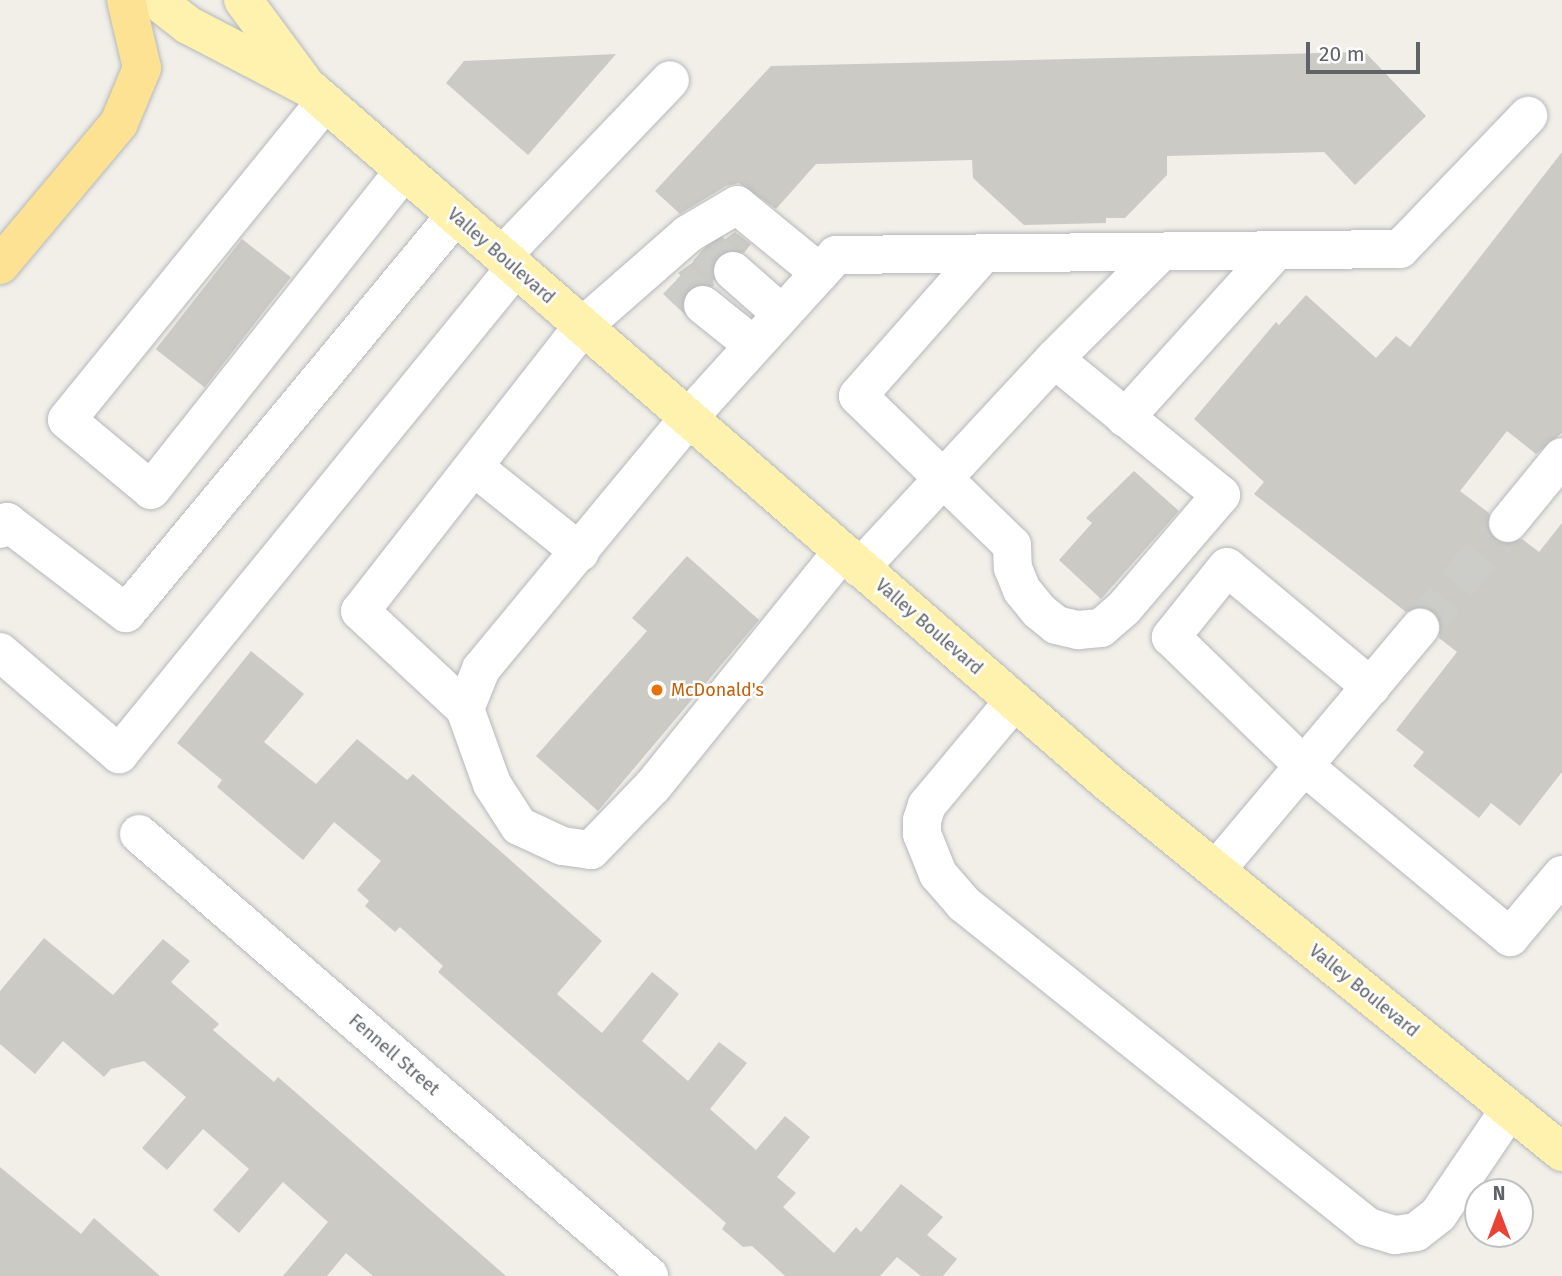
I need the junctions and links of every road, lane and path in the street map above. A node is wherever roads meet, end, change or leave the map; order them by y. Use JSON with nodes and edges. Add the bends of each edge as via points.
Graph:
{"nodes":[{"id":1,"x":126,"y":0,"type":"edge"},
{"id":2,"x":156,"y":0,"type":"edge"},
{"id":3,"x":243,"y":0,"type":"edge"},
{"id":4,"x":670,"y":80,"type":"dead end"},
{"id":5,"x":317,"y":95,"type":"junction"},
{"id":6,"x":1528,"y":116,"type":"dead end"},
{"id":7,"x":404,"y":171,"type":"junction"},
{"id":8,"x":455,"y":216,"type":"junction"},
{"id":9,"x":709,"y":251,"type":"junction"},
{"id":10,"x":1274,"y":253,"type":"junction"},
{"id":11,"x":983,"y":254,"type":"junction"},
{"id":12,"x":1159,"y":254,"type":"junction"},
{"id":13,"x":509,"y":262,"type":"junction"},
{"id":14,"x":0,"y":265,"type":"edge"},
{"id":15,"x":820,"y":273,"type":"junction"},
{"id":16,"x":704,"y":305,"type":"tunnel mouth"},
{"id":17,"x":782,"y":314,"type":"junction"},
{"id":18,"x":583,"y":326,"type":"junction"},
{"id":19,"x":754,"y":345,"type":"junction"},
{"id":20,"x":1054,"y":359,"type":"junction"},
{"id":21,"x":690,"y":416,"type":"junction"},
{"id":22,"x":1125,"y":418,"type":"junction"},
{"id":23,"x":474,"y":467,"type":"junction"},
{"id":24,"x":943,"y":478,"type":"junction"},
{"id":25,"x":1555,"y":480,"type":"edge"},
{"id":26,"x":1508,"y":523,"type":"tunnel mouth"},
{"id":27,"x":0,"y":529,"type":"edge"},
{"id":28,"x":580,"y":552,"type":"junction"},
{"id":29,"x":851,"y":560,"type":"junction"},
{"id":30,"x":1420,"y":628,"type":"tunnel mouth"},
{"id":31,"x":0,"y":652,"type":"edge"},
{"id":32,"x":1371,"y":687,"type":"junction"},
{"id":33,"x":1014,"y":701,"type":"junction"},
{"id":34,"x":465,"y":709,"type":"junction"},
{"id":35,"x":1304,"y":766,"type":"junction"},
{"id":36,"x":139,"y":834,"type":"dead end"},
{"id":37,"x":1216,"y":870,"type":"junction"},
{"id":38,"x":1562,"y":875,"type":"edge"},
{"id":39,"x":1510,"y":1110,"type":"junction"},
{"id":40,"x":1562,"y":1152,"type":"edge"},
{"id":41,"x":649,"y":1276,"type":"edge"}],
"edges":[{"from":1,"to":14,"type":"highway","via":[[142,68],[119,123]]},
{"from":2,"to":5,"type":"main road","name":"Valley Boulevard","via":[[188,25]]},
{"from":3,"to":5,"type":"main road","name":"Valley Boulevard"},
{"from":4,"to":13,"type":"street"},
{"from":5,"to":7,"type":"main road","name":"Valley Boulevard"},
{"from":5,"to":7,"type":"street","via":[[67,420],[151,490]]},
{"from":6,"to":10,"type":"street","via":[[1401,249]]},
{"from":7,"to":8,"type":"main road","name":"Valley Boulevard"},
{"from":8,"to":13,"type":"main road","name":"Valley Boulevard"},
{"from":8,"to":27,"type":"street","via":[[126,613],[7,522]]},
{"from":9,"to":15,"type":"street","via":[[737,205]]},
{"from":9,"to":17,"type":"street"},
{"from":9,"to":18,"type":"street","via":[[665,271]]},
{"from":10,"to":12,"type":"street"},
{"from":10,"to":22,"type":"street"},
{"from":11,"to":12,"type":"street"},
{"from":11,"to":15,"type":"street","via":[[836,255]]},
{"from":11,"to":24,"type":"street","via":[[858,396]]},
{"from":12,"to":20,"type":"street"},
{"from":13,"to":18,"type":"main road","name":"Valley Boulevard"},
{"from":13,"to":31,"type":"street","via":[[119,754]]},
{"from":15,"to":17,"type":"street"},
{"from":16,"to":19,"type":"street"},
{"from":17,"to":19,"type":"street"},
{"from":18,"to":21,"type":"main road","name":"Valley Boulevard"},
{"from":18,"to":23,"type":"street"},
{"from":19,"to":21,"type":"street"},
{"from":20,"to":22,"type":"street"},
{"from":20,"to":24,"type":"street"},
{"from":21,"to":28,"type":"street"},
{"from":21,"to":29,"type":"main road","name":"Valley Boulevard"},
{"from":22,"to":24,"type":"street","via":[[1221,495],[1124,608],[1101,628],[1078,630],[1056,625],[1038,611],[1013,568],[1012,545]]},
{"from":23,"to":28,"type":"street"},
{"from":23,"to":34,"type":"street","via":[[360,611]]},
{"from":24,"to":29,"type":"street"},
{"from":25,"to":26,"type":"street"},
{"from":28,"to":34,"type":"street","via":[[481,669]]},
{"from":29,"to":33,"type":"main road","name":"Valley Boulevard"},
{"from":29,"to":34,"type":"street","via":[[591,850],[562,846],[519,826],[492,783]]},
{"from":30,"to":32,"type":"street"},
{"from":32,"to":35,"type":"street"},
{"from":32,"to":35,"type":"street","via":[[1227,567],[1171,637]]},
{"from":33,"to":37,"type":"main road","name":"Valley Boulevard"},
{"from":33,"to":39,"type":"street","via":[[927,805],[922,820],[922,834],[938,874],[964,904],[1368,1227],[1395,1235],[1416,1232],[1438,1215]]},
{"from":35,"to":37,"type":"street"},
{"from":35,"to":38,"type":"street","via":[[1510,937]]},
{"from":36,"to":41,"type":"street","name":"Fennell Street"},
{"from":37,"to":39,"type":"main road","name":"Valley Boulevard"},
{"from":39,"to":40,"type":"main road","name":"Valley Boulevard"}]}
